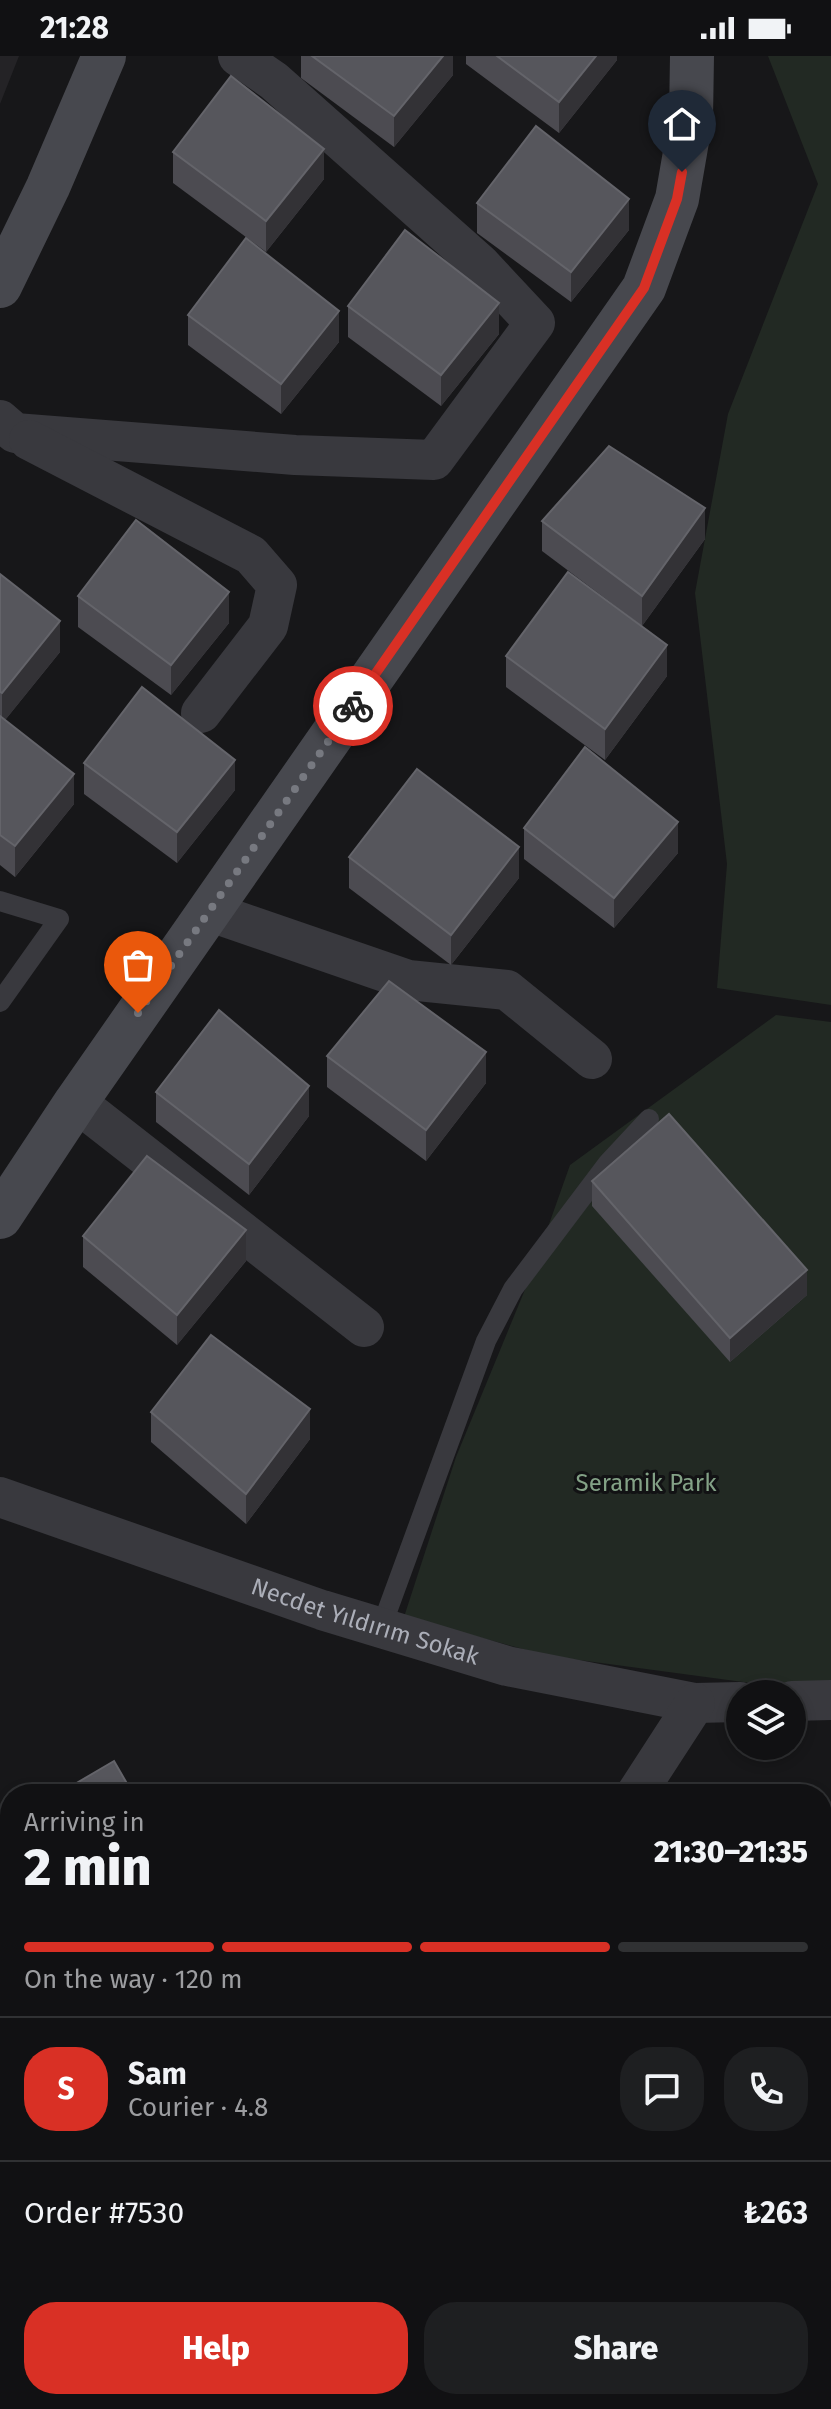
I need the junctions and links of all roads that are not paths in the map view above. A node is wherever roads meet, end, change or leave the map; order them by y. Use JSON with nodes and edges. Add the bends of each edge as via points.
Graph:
{"nodes":[{"id":1,"x":104,"y":56,"type":"edge"},
{"id":2,"x":238,"y":56,"type":"edge"},
{"id":3,"x":692,"y":56,"type":"edge"},
{"id":4,"x":0,"y":286,"type":"edge"},
{"id":5,"x":8,"y":427,"type":"edge"},
{"id":6,"x":201,"y":713,"type":"dead end"},
{"id":7,"x":0,"y":901,"type":"edge"},
{"id":8,"x":211,"y":912,"type":"junction"},
{"id":9,"x":0,"y":1002,"type":"edge"},
{"id":10,"x":592,"y":1059,"type":"dead end"},
{"id":11,"x":76,"y":1102,"type":"junction"},
{"id":12,"x":649,"y":1119,"type":"dead end"},
{"id":13,"x":0,"y":1217,"type":"edge"},
{"id":14,"x":364,"y":1327,"type":"dead end"},
{"id":15,"x":0,"y":1497,"type":"edge"},
{"id":16,"x":381,"y":1628,"type":"junction"},
{"id":17,"x":831,"y":1700,"type":"edge"},
{"id":18,"x":806,"y":1701,"type":"edge"},
{"id":19,"x":726,"y":1702,"type":"edge"},
{"id":20,"x":695,"y":1703,"type":"junction"},
{"id":21,"x":642,"y":1784,"type":"edge"}],
"edges":[{"from":1,"to":4,"type":"street"},
{"from":2,"to":5,"type":"street","via":[[274,81],[480,264],[535,323],[434,460],[295,455]]},
{"from":3,"to":8,"type":"street","via":[[691,118],[677,199],[644,288]]},
{"from":5,"to":6,"type":"street","via":[[251,555],[277,585],[268,626]]},
{"from":7,"to":9,"type":"lane","via":[[59,919]]},
{"from":8,"to":10,"type":"street","via":[[408,980],[507,990]]},
{"from":8,"to":11,"type":"street"},
{"from":11,"to":13,"type":"street"},
{"from":11,"to":14,"type":"street"},
{"from":12,"to":16,"type":"lane","via":[[608,1163],[513,1289],[486,1341]]},
{"from":15,"to":16,"type":"street","name":"Necdet Yıldırım Sokak"},
{"from":16,"to":20,"type":"street","name":"Necdet Yıldırım Sokak","via":[[507,1666]]},
{"from":17,"to":18,"type":"street"},
{"from":19,"to":20,"type":"street","name":"Necdet Yıldırım Sokak"},
{"from":20,"to":21,"type":"street"}]}
